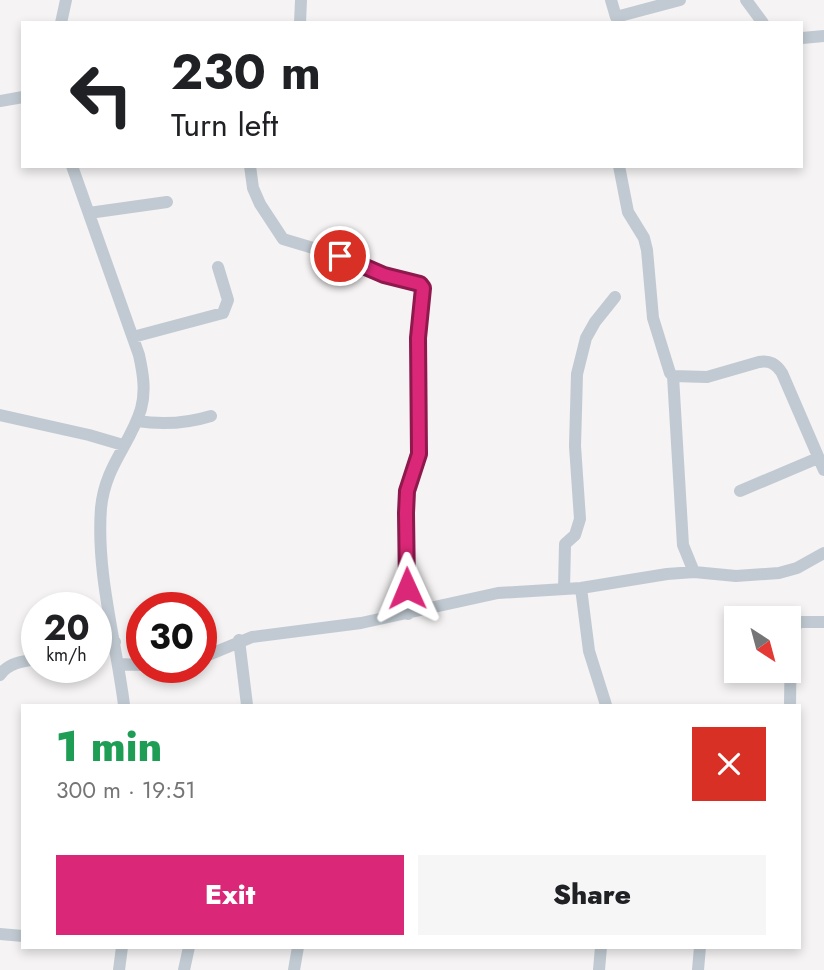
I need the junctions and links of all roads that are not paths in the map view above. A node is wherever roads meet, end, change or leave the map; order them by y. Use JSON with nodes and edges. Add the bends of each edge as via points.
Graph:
{"nodes":[{"id":1,"x":66,"y":0,"type":"edge"},
{"id":2,"x":301,"y":0,"type":"edge"},
{"id":3,"x":611,"y":0,"type":"edge"},
{"id":4,"x":680,"y":0,"type":"edge"},
{"id":5,"x":746,"y":0,"type":"edge"},
{"id":6,"x":617,"y":20,"type":"edge"},
{"id":7,"x":61,"y":21,"type":"edge"},
{"id":8,"x":300,"y":21,"type":"edge"},
{"id":9,"x":762,"y":21,"type":"edge"},
{"id":10,"x":824,"y":36,"type":"edge"},
{"id":11,"x":803,"y":38,"type":"edge"},
{"id":12,"x":21,"y":97,"type":"edge"},
{"id":13,"x":0,"y":101,"type":"edge"},
{"id":14,"x":73,"y":168,"type":"edge"},
{"id":15,"x":250,"y":168,"type":"edge"},
{"id":16,"x":619,"y":168,"type":"edge"},
{"id":17,"x":167,"y":202,"type":"dead end"},
{"id":18,"x":89,"y":213,"type":"junction"},
{"id":19,"x":218,"y":267,"type":"dead end"},
{"id":20,"x":615,"y":297,"type":"dead end"},
{"id":21,"x":133,"y":337,"type":"junction"},
{"id":22,"x":673,"y":376,"type":"junction"},
{"id":23,"x":0,"y":415,"type":"edge"},
{"id":24,"x":211,"y":416,"type":"dead end"},
{"id":25,"x":136,"y":421,"type":"junction"},
{"id":26,"x":123,"y":445,"type":"junction"},
{"id":27,"x":818,"y":458,"type":"junction"},
{"id":28,"x":824,"y":470,"type":"edge"},
{"id":29,"x":740,"y":491,"type":"dead end"},
{"id":30,"x":824,"y":553,"type":"edge"},
{"id":31,"x":694,"y":572,"type":"junction"},
{"id":32,"x":581,"y":588,"type":"junction"},
{"id":33,"x":564,"y":589,"type":"junction"},
{"id":34,"x":408,"y":614,"type":"junction"},
{"id":35,"x":824,"y":622,"type":"edge"},
{"id":36,"x":239,"y":640,"type":"junction"},
{"id":37,"x":115,"y":642,"type":"junction"},
{"id":38,"x":112,"y":643,"type":"edge"},
{"id":39,"x":217,"y":650,"type":"edge"},
{"id":40,"x":21,"y":662,"type":"edge"},
{"id":41,"x":119,"y":664,"type":"junction"},
{"id":42,"x":126,"y":664,"type":"edge"},
{"id":43,"x":0,"y":675,"type":"edge"},
{"id":44,"x":124,"y":704,"type":"edge"},
{"id":45,"x":247,"y":704,"type":"edge"},
{"id":46,"x":606,"y":704,"type":"edge"},
{"id":47,"x":790,"y":704,"type":"edge"},
{"id":48,"x":0,"y":934,"type":"edge"},
{"id":49,"x":21,"y":936,"type":"edge"},
{"id":50,"x":122,"y":949,"type":"edge"},
{"id":51,"x":188,"y":949,"type":"edge"},
{"id":52,"x":298,"y":949,"type":"edge"},
{"id":53,"x":601,"y":949,"type":"edge"},
{"id":54,"x":700,"y":949,"type":"edge"},
{"id":55,"x":119,"y":970,"type":"edge"},
{"id":56,"x":184,"y":970,"type":"edge"},
{"id":57,"x":295,"y":970,"type":"edge"},
{"id":58,"x":599,"y":970,"type":"edge"},
{"id":59,"x":698,"y":970,"type":"edge"}],
"edges":[{"from":1,"to":7,"type":"street"},
{"from":2,"to":8,"type":"street"},
{"from":3,"to":6,"type":"street"},
{"from":4,"to":6,"type":"street"},
{"from":5,"to":9,"type":"street"},
{"from":10,"to":11,"type":"street"},
{"from":12,"to":13,"type":"street"},
{"from":14,"to":18,"type":"street"},
{"from":15,"to":34,"type":"street","via":[[257,196],[283,239],[423,288],[418,338],[419,454],[407,491]]},
{"from":16,"to":22,"type":"street","via":[[628,212],[647,250],[654,325]]},
{"from":17,"to":18,"type":"street"},
{"from":18,"to":21,"type":"street"},
{"from":19,"to":21,"type":"street","via":[[228,299],[223,313]]},
{"from":20,"to":33,"type":"street","via":[[586,338],[577,374],[580,519],[575,535],[565,544]]},
{"from":21,"to":25,"type":"street","via":[[143,373],[143,398]]},
{"from":22,"to":27,"type":"street","via":[[707,377],[771,362],[782,373]]},
{"from":22,"to":31,"type":"street","via":[[682,545]]},
{"from":23,"to":26,"type":"street"},
{"from":24,"to":25,"type":"street","via":[[179,424]]},
{"from":25,"to":26,"type":"street"},
{"from":26,"to":37,"type":"street","via":[[108,475],[101,509]]},
{"from":27,"to":28,"type":"street"},
{"from":27,"to":29,"type":"street"},
{"from":30,"to":31,"type":"street","via":[[779,573]]},
{"from":31,"to":32,"type":"street"},
{"from":32,"to":33,"type":"street"},
{"from":32,"to":46,"type":"street","via":[[589,651]]},
{"from":33,"to":34,"type":"street","via":[[498,593]]},
{"from":34,"to":36,"type":"street"},
{"from":35,"to":47,"type":"street","via":[[799,622],[792,628]]},
{"from":36,"to":39,"type":"street"},
{"from":36,"to":45,"type":"street"},
{"from":37,"to":38,"type":"street"},
{"from":37,"to":41,"type":"street"},
{"from":40,"to":43,"type":"street"},
{"from":41,"to":42,"type":"street"},
{"from":41,"to":44,"type":"street"},
{"from":48,"to":49,"type":"street"},
{"from":50,"to":55,"type":"street"},
{"from":51,"to":56,"type":"street"},
{"from":52,"to":57,"type":"street"},
{"from":53,"to":58,"type":"street"},
{"from":54,"to":59,"type":"street"}]}
